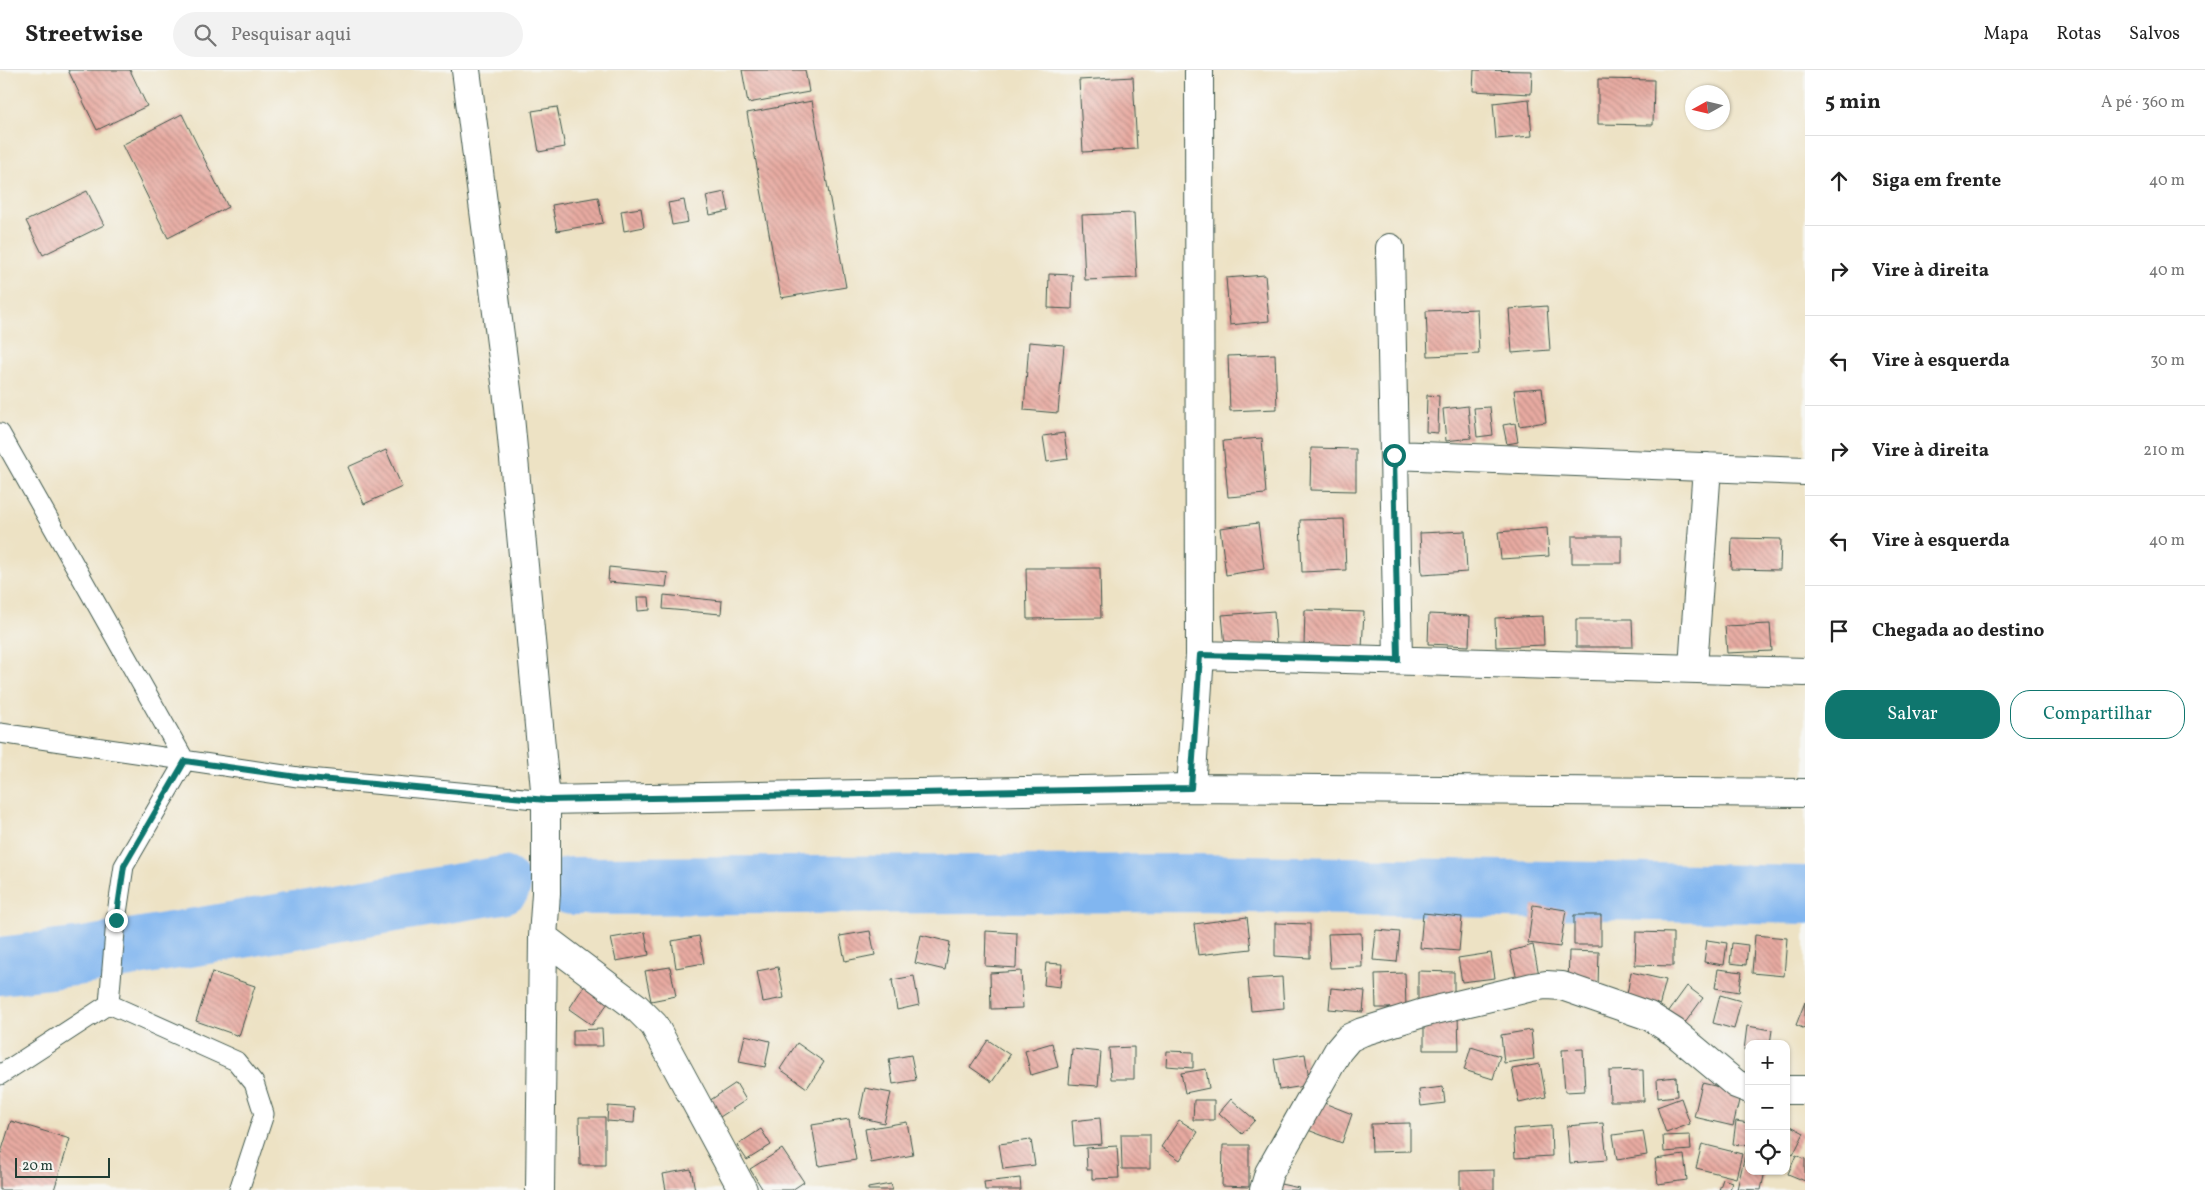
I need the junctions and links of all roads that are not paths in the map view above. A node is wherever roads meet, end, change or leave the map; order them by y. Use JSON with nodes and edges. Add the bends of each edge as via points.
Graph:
{"nodes":[{"id":1,"x":466,"y":70,"type":"edge"},
{"id":2,"x":1198,"y":70,"type":"edge"},
{"id":3,"x":1390,"y":248,"type":"dead end"},
{"id":4,"x":0,"y":433,"type":"edge"},
{"id":5,"x":1394,"y":455,"type":"junction"},
{"id":6,"x":1706,"y":467,"type":"junction"},
{"id":7,"x":1805,"y":471,"type":"edge"},
{"id":8,"x":1200,"y":655,"type":"junction"},
{"id":9,"x":1398,"y":660,"type":"junction"},
{"id":10,"x":1693,"y":667,"type":"junction"},
{"id":11,"x":1805,"y":672,"type":"edge"},
{"id":12,"x":0,"y":733,"type":"edge"},
{"id":13,"x":185,"y":761,"type":"junction"},
{"id":14,"x":1191,"y":788,"type":"junction"},
{"id":15,"x":1805,"y":793,"type":"edge"},
{"id":16,"x":546,"y":800,"type":"junction"},
{"id":17,"x":543,"y":937,"type":"junction"},
{"id":18,"x":109,"y":1004,"type":"junction"},
{"id":19,"x":0,"y":1075,"type":"edge"},
{"id":20,"x":1745,"y":1087,"type":"edge"},
{"id":21,"x":1790,"y":1090,"type":"edge"},
{"id":22,"x":1805,"y":1090,"type":"edge"},
{"id":23,"x":239,"y":1190,"type":"edge"},
{"id":24,"x":540,"y":1190,"type":"edge"},
{"id":25,"x":743,"y":1190,"type":"edge"},
{"id":26,"x":1264,"y":1190,"type":"edge"}],
"edges":[{"from":1,"to":16,"type":"street","via":[[509,406]]},
{"from":2,"to":8,"type":"street"},
{"from":3,"to":5,"type":"street"},
{"from":4,"to":13,"type":"lane"},
{"from":5,"to":6,"type":"street"},
{"from":5,"to":9,"type":"street"},
{"from":6,"to":7,"type":"street"},
{"from":6,"to":10,"type":"street"},
{"from":8,"to":9,"type":"street"},
{"from":8,"to":14,"type":"street"},
{"from":9,"to":10,"type":"street"},
{"from":10,"to":11,"type":"street"},
{"from":12,"to":13,"type":"lane"},
{"from":13,"to":16,"type":"lane","via":[[298,777]]},
{"from":13,"to":18,"type":"lane","via":[[124,866]]},
{"from":14,"to":15,"type":"street"},
{"from":14,"to":16,"type":"street"},
{"from":16,"to":17,"type":"street"},
{"from":17,"to":24,"type":"street"},
{"from":17,"to":25,"type":"street","via":[[636,1007],[654,1025]]},
{"from":18,"to":19,"type":"lane"},
{"from":18,"to":23,"type":"lane","via":[[236,1061],[254,1083],[264,1114]]},
{"from":20,"to":26,"type":"street","via":[[1736,1084],[1674,1032],[1649,1016],[1562,986],[1532,987],[1423,1013],[1349,1038],[1338,1051],[1269,1173]]},
{"from":21,"to":22,"type":"street"}]}
